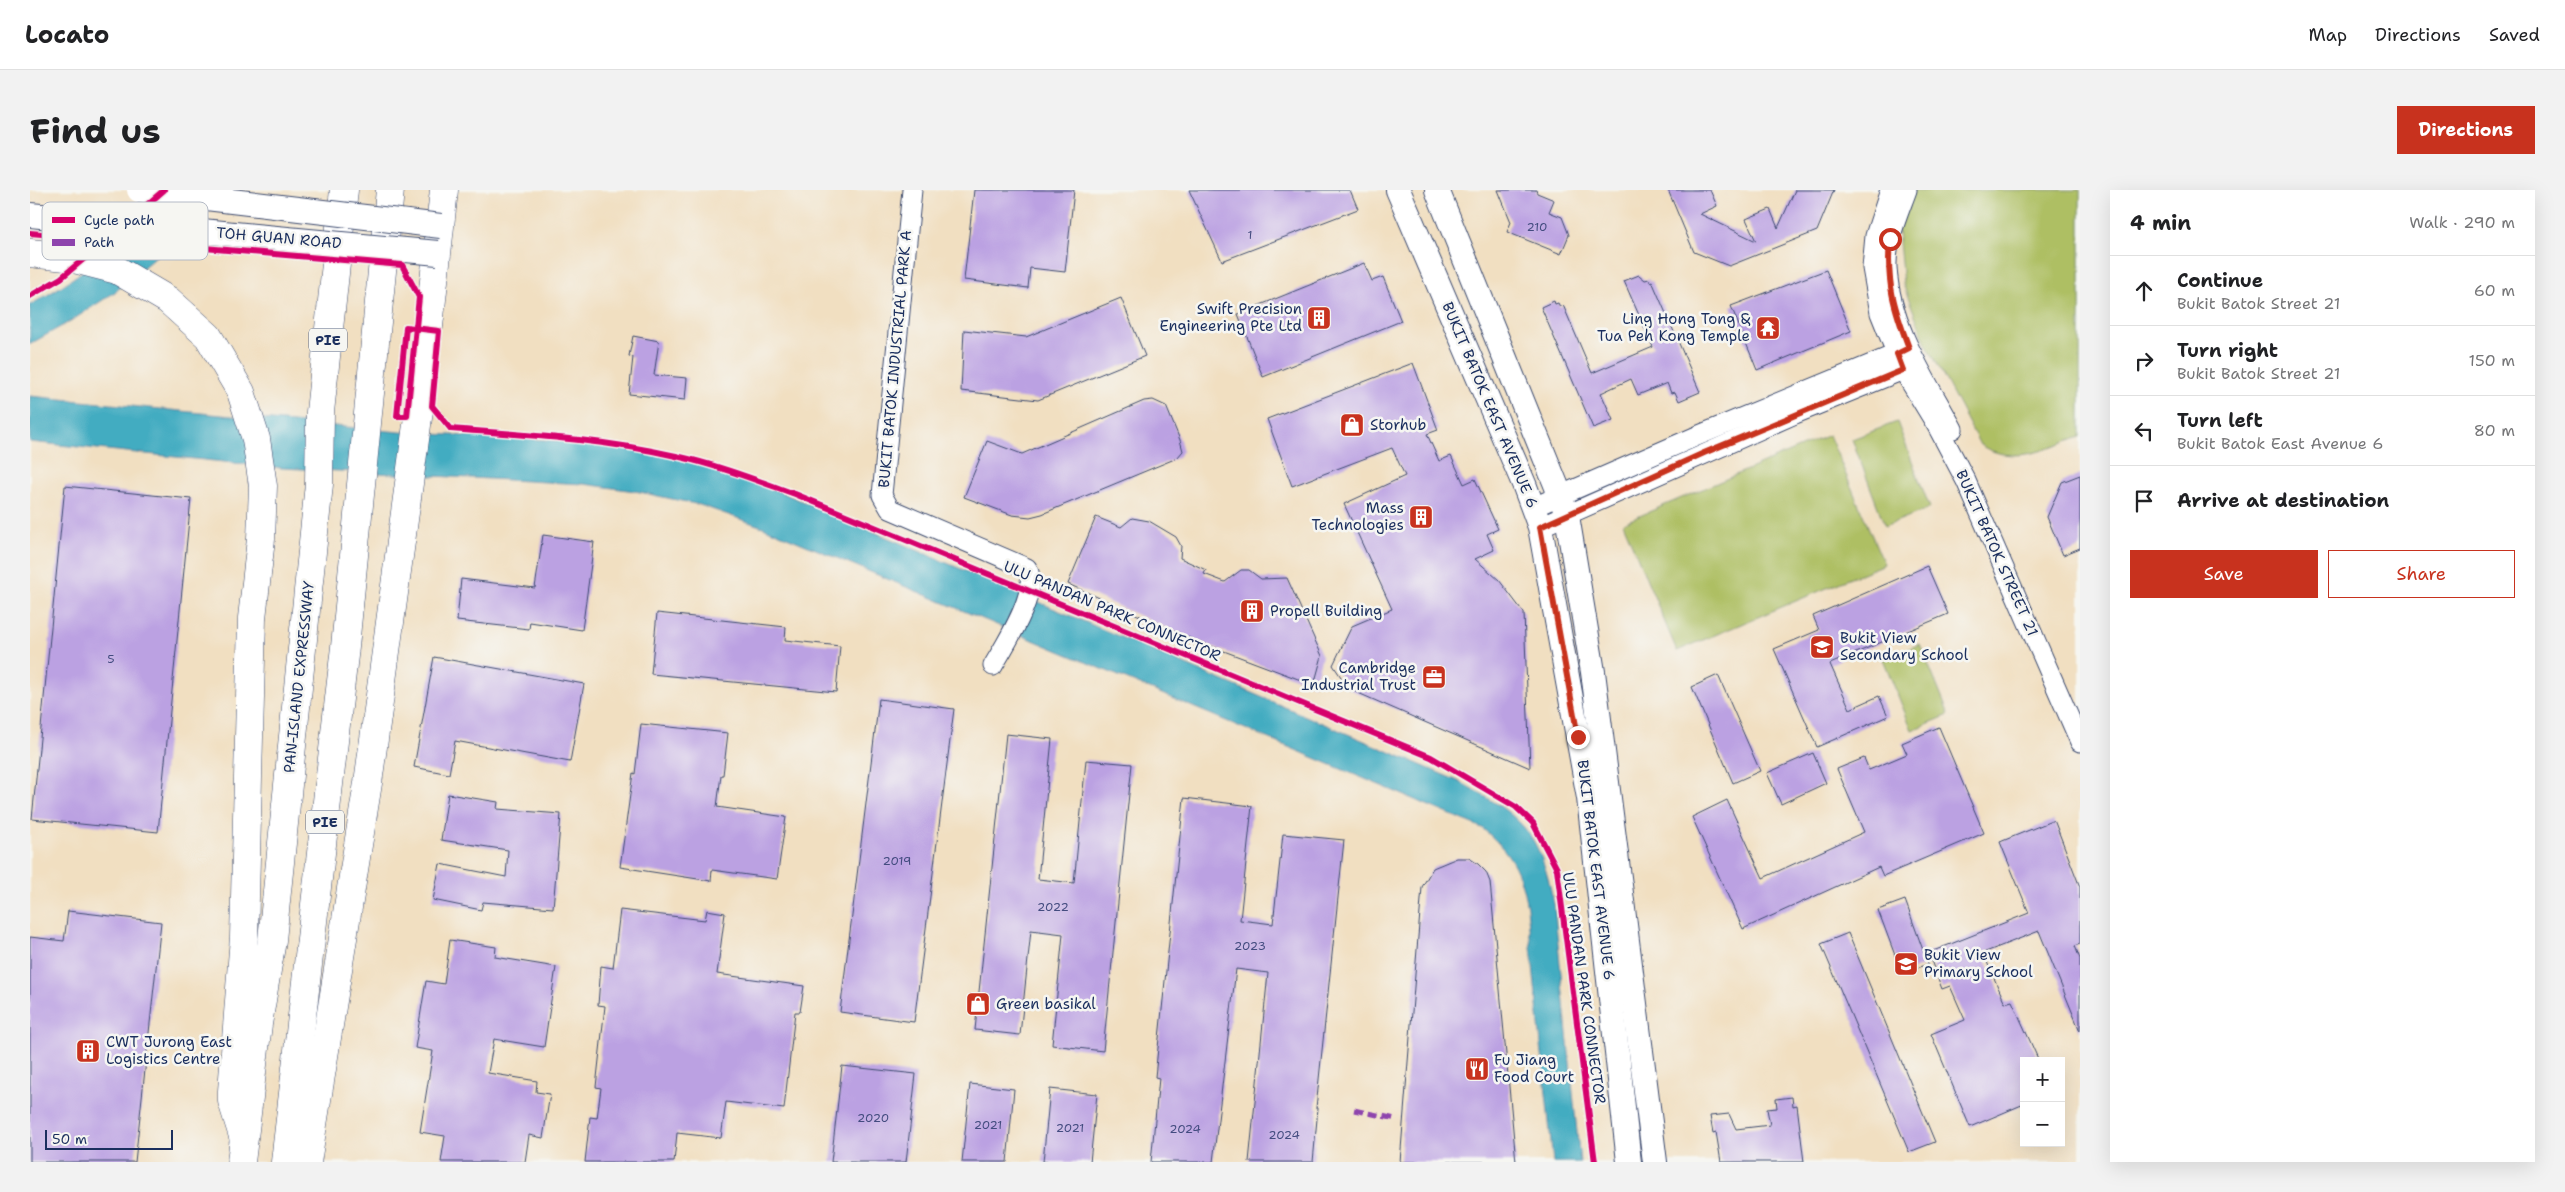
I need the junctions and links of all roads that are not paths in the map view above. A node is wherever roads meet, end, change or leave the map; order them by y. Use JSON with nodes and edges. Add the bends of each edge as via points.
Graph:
{"nodes":[{"id":1,"x":139,"y":190,"type":"edge"},
{"id":2,"x":344,"y":190,"type":"edge"},
{"id":3,"x":390,"y":190,"type":"edge"},
{"id":4,"x":444,"y":190,"type":"edge"},
{"id":5,"x":912,"y":190,"type":"edge"},
{"id":6,"x":1398,"y":190,"type":"edge"},
{"id":7,"x":1437,"y":190,"type":"edge"},
{"id":8,"x":1890,"y":190,"type":"edge"},
{"id":9,"x":1906,"y":190,"type":"edge"},
{"id":10,"x":441,"y":226,"type":"junction"},
{"id":11,"x":208,"y":232,"type":"edge"},
{"id":12,"x":438,"y":253,"type":"junction"},
{"id":13,"x":78,"y":260,"type":"edge"},
{"id":14,"x":1906,"y":359,"type":"junction"},
{"id":15,"x":1564,"y":506,"type":"junction"},
{"id":16,"x":1537,"y":517,"type":"junction"},
{"id":17,"x":993,"y":666,"type":"dead end"},
{"id":18,"x":2080,"y":711,"type":"edge"},
{"id":19,"x":2080,"y":742,"type":"edge"},
{"id":20,"x":242,"y":1149,"type":"edge"},
{"id":21,"x":285,"y":1162,"type":"edge"},
{"id":22,"x":308,"y":1162,"type":"edge"},
{"id":23,"x":1630,"y":1162,"type":"edge"},
{"id":24,"x":1655,"y":1162,"type":"edge"}],
"edges":[{"from":1,"to":10,"type":"main road","name":"TOH GUAN ROAD","bridge":true},
{"from":2,"to":20,"type":"highway","name":"PAN-ISLAND EXPRESSWAY","number":"PIE","via":[[320,412],[319,484],[272,940]]},
{"from":3,"to":21,"type":"highway","number":"PIE","via":[[345,647]]},
{"from":4,"to":10,"type":"highway"},
{"from":5,"to":17,"type":"street","name":"BUKIT BATOK INDUSTRIAL PARK A","via":[[882,495],[890,508],[1024,565],[1030,575],[1028,596]]},
{"from":6,"to":16,"type":"main road","name":"BUKIT BATOK EAST AVENUE 6"},
{"from":7,"to":15,"type":"main road","name":"BUKIT BATOK EAST AVENUE 6"},
{"from":8,"to":14,"type":"street","name":"BUKIT BATOK STREET 21","via":[[1875,236],[1872,268],[1880,313]]},
{"from":9,"to":14,"type":"street","name":"BUKIT BATOK STREET 21","via":[[1890,239],[1887,267]]},
{"from":10,"to":12,"type":"highway"},
{"from":11,"to":12,"type":"main road","name":"TOH GUAN ROAD","bridge":true},
{"from":12,"to":22,"type":"highway","via":[[368,782]]},
{"from":13,"to":20,"type":"highway","via":[[117,270],[168,300],[208,336],[241,392],[256,439],[263,486],[252,618],[244,937],[232,1090]]},
{"from":14,"to":15,"type":"street","via":[[1697,436]]},
{"from":14,"to":18,"type":"street","name":"BUKIT BATOK STREET 21","via":[[1977,476]]},
{"from":14,"to":19,"type":"street","name":"BUKIT BATOK STREET 21","via":[[1966,481]]},
{"from":15,"to":16,"type":"street"},
{"from":15,"to":24,"type":"main road","name":"BUKIT BATOK EAST AVENUE 6","via":[[1593,672]]},
{"from":16,"to":23,"type":"main road","name":"BUKIT BATOK EAST AVENUE 6","via":[[1589,798]]}]}
